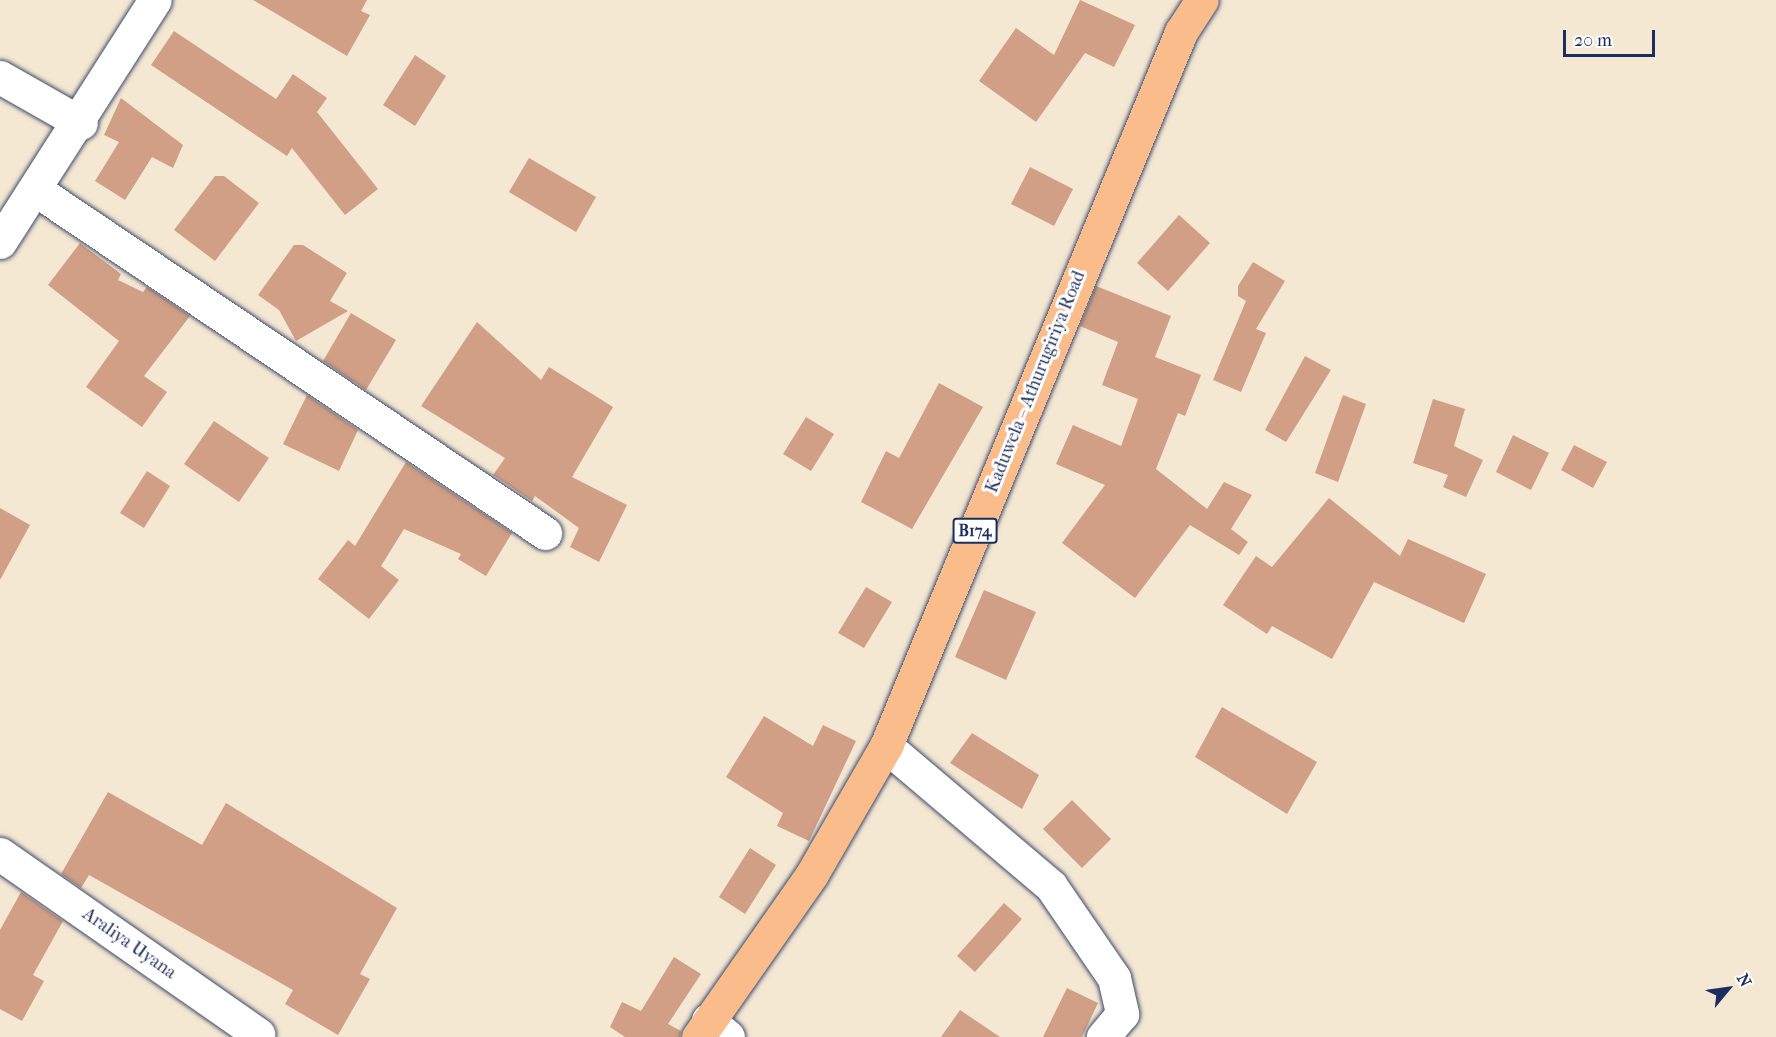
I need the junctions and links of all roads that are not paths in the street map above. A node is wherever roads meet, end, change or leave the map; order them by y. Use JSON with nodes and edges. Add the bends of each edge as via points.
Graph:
{"nodes":[{"id":1,"x":155,"y":0,"type":"edge"},
{"id":2,"x":1202,"y":0,"type":"edge"},
{"id":3,"x":0,"y":77,"type":"edge"},
{"id":4,"x":81,"y":123,"type":"junction"},
{"id":5,"x":36,"y":190,"type":"junction"},
{"id":6,"x":0,"y":242,"type":"edge"},
{"id":7,"x":544,"y":532,"type":"dead end"},
{"id":8,"x":886,"y":746,"type":"junction"},
{"id":9,"x":0,"y":854,"type":"edge"},
{"id":10,"x":711,"y":1031,"type":"edge"},
{"id":11,"x":258,"y":1034,"type":"dead end"},
{"id":12,"x":1103,"y":1037,"type":"edge"}],
"edges":[{"from":1,"to":4,"type":"street"},
{"from":2,"to":8,"type":"main road","name":"Kaduwela – Athurugiriya Road","number":"B174","via":[[1180,32]]},
{"from":3,"to":4,"type":"street"},
{"from":4,"to":5,"type":"street"},
{"from":5,"to":6,"type":"street"},
{"from":5,"to":7,"type":"street"},
{"from":8,"to":10,"type":"main road","name":"Kaduwela – Athurugiriya Road","number":"B174","via":[[812,874]]},
{"from":8,"to":12,"type":"street","via":[[1051,886],[1114,978],[1122,1014]]},
{"from":9,"to":11,"type":"street","name":"Araliya Uyana"}]}
